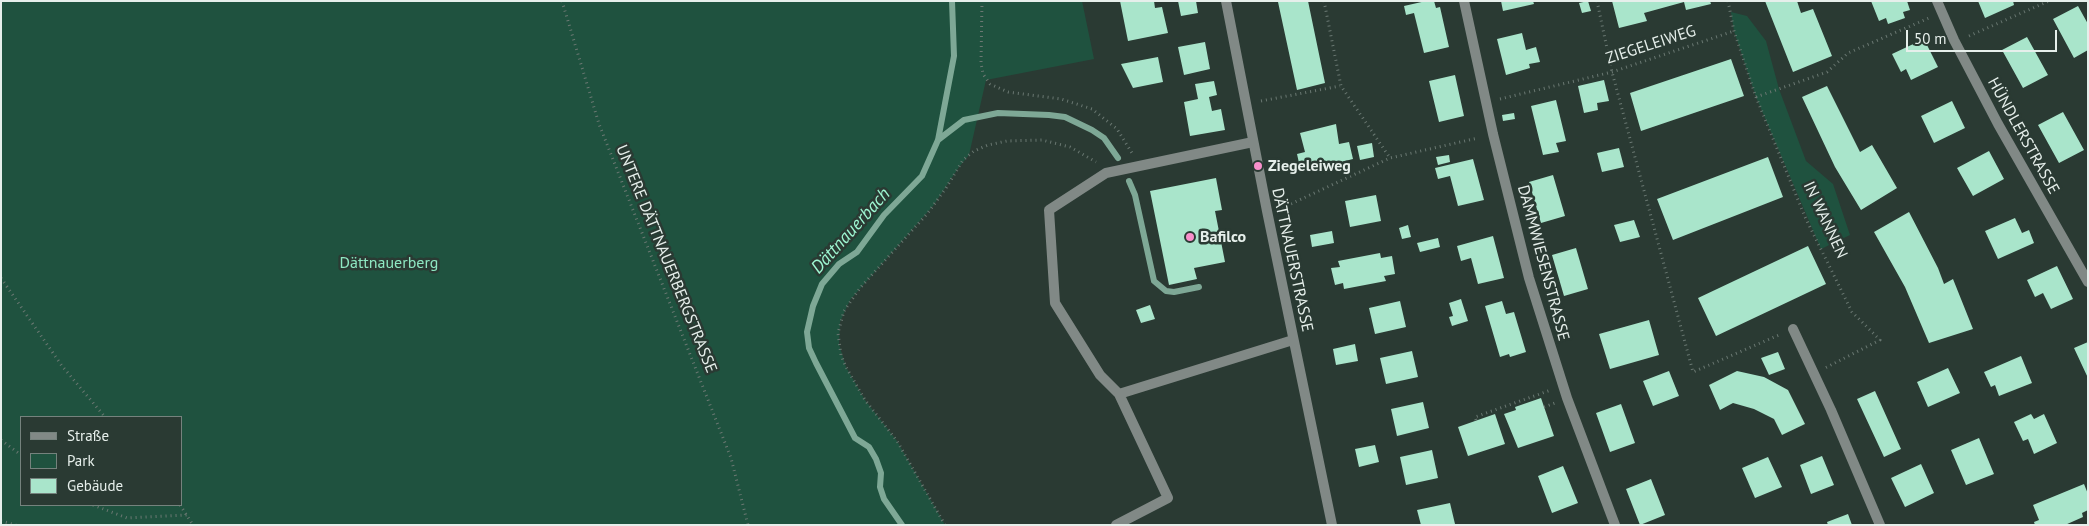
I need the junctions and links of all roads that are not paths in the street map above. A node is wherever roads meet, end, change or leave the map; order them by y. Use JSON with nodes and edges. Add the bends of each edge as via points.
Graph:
{"nodes":[{"id":1,"x":1226,"y":1,"type":"edge"},
{"id":2,"x":1464,"y":1,"type":"edge"},
{"id":3,"x":1937,"y":1,"type":"edge"},
{"id":4,"x":1253,"y":142,"type":"junction"},
{"id":5,"x":2088,"y":282,"type":"edge"},
{"id":6,"x":1793,"y":329,"type":"road end"},
{"id":7,"x":1293,"y":340,"type":"junction"},
{"id":8,"x":1119,"y":394,"type":"junction"},
{"id":9,"x":1116,"y":525,"type":"edge"},
{"id":10,"x":1332,"y":525,"type":"edge"},
{"id":11,"x":1615,"y":525,"type":"edge"},
{"id":12,"x":1880,"y":525,"type":"edge"}],
"edges":[{"from":1,"to":4,"type":"street","name":"DÄTTNAUERSTRASSE"},
{"from":2,"to":11,"type":"street","name":"DAMMWIESENSTRASSE","via":[[1529,278],[1563,386]]},
{"from":3,"to":5,"type":"street","name":"HÜNDLERSTRASSE","via":[[1998,124]]},
{"from":4,"to":7,"type":"street","name":"DÄTTNAUERSTRASSE"},
{"from":4,"to":8,"type":"street","via":[[1106,173],[1049,210],[1055,303],[1100,375]]},
{"from":6,"to":12,"type":"street"},
{"from":7,"to":8,"type":"street"},
{"from":7,"to":10,"type":"street","name":"DÄTTNAUERSTRASSE"},
{"from":8,"to":9,"type":"street","via":[[1168,498]]}]}
